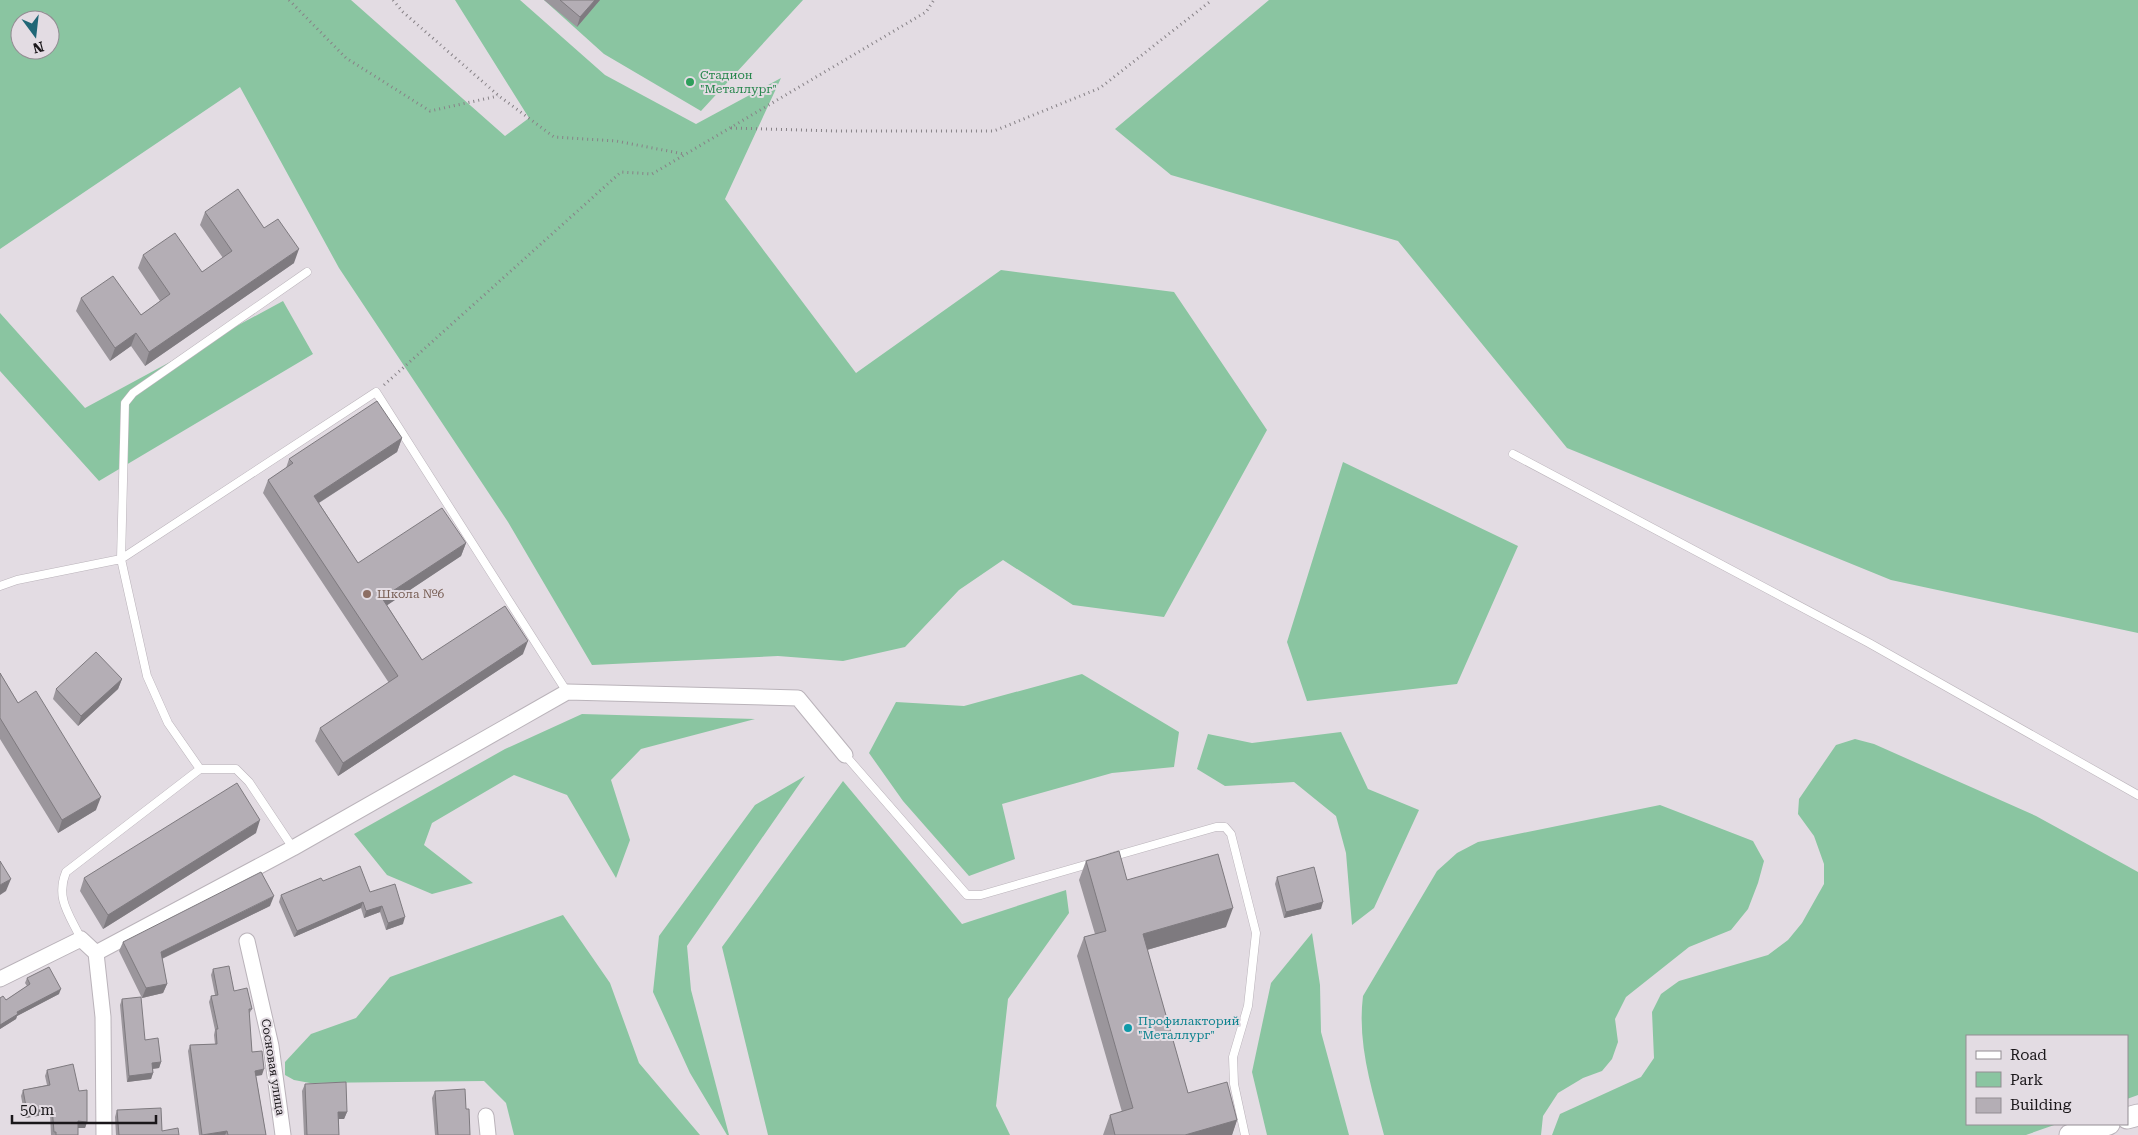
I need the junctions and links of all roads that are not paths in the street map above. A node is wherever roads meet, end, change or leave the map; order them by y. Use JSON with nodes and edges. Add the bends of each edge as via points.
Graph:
{"nodes":[{"id":1,"x":307,"y":272,"type":"dead end"},
{"id":2,"x":1513,"y":454,"type":"dead end"},
{"id":3,"x":121,"y":559,"type":"junction"},
{"id":4,"x":0,"y":586,"type":"edge"},
{"id":5,"x":567,"y":692,"type":"junction"},
{"id":6,"x":845,"y":755,"type":"joint"},
{"id":7,"x":200,"y":769,"type":"junction"},
{"id":8,"x":2138,"y":795,"type":"edge"},
{"id":9,"x":293,"y":848,"type":"junction"},
{"id":10,"x":81,"y":939,"type":"junction"},
{"id":11,"x":247,"y":941,"type":"dead end"},
{"id":12,"x":96,"y":952,"type":"junction"},
{"id":13,"x":0,"y":979,"type":"edge"},
{"id":14,"x":486,"y":1116,"type":"dead end"},
{"id":15,"x":2105,"y":1125,"type":"edge"},
{"id":16,"x":104,"y":1135,"type":"edge"},
{"id":17,"x":283,"y":1135,"type":"edge"},
{"id":18,"x":488,"y":1135,"type":"edge"},
{"id":19,"x":1246,"y":1135,"type":"edge"},
{"id":20,"x":2070,"y":1135,"type":"edge"}],
"edges":[{"from":1,"to":3,"type":"lane","via":[[127,397],[124,403]]},
{"from":2,"to":8,"type":"lane","via":[[1868,642]]},
{"from":3,"to":4,"type":"lane"},
{"from":3,"to":5,"type":"lane","via":[[376,392]]},
{"from":3,"to":7,"type":"lane","via":[[147,676],[168,723]]},
{"from":5,"to":6,"type":"street","via":[[798,698]]},
{"from":5,"to":9,"type":"street"},
{"from":6,"to":19,"type":"lane","via":[[967,895],[981,895],[1225,827],[1231,834],[1256,933],[1248,1006],[1234,1057],[1234,1084]]},
{"from":7,"to":9,"type":"lane","via":[[236,769],[249,782]]},
{"from":7,"to":10,"type":"lane","via":[[66,872],[60,886],[62,899]]},
{"from":9,"to":12,"type":"street"},
{"from":10,"to":12,"type":"street"},
{"from":10,"to":13,"type":"street"},
{"from":11,"to":17,"type":"street","name":"Сосновая улица","via":[[271,1046]]},
{"from":12,"to":16,"type":"street","via":[[103,1017]]},
{"from":14,"to":18,"type":"street"},
{"from":15,"to":20,"type":"street"}]}
